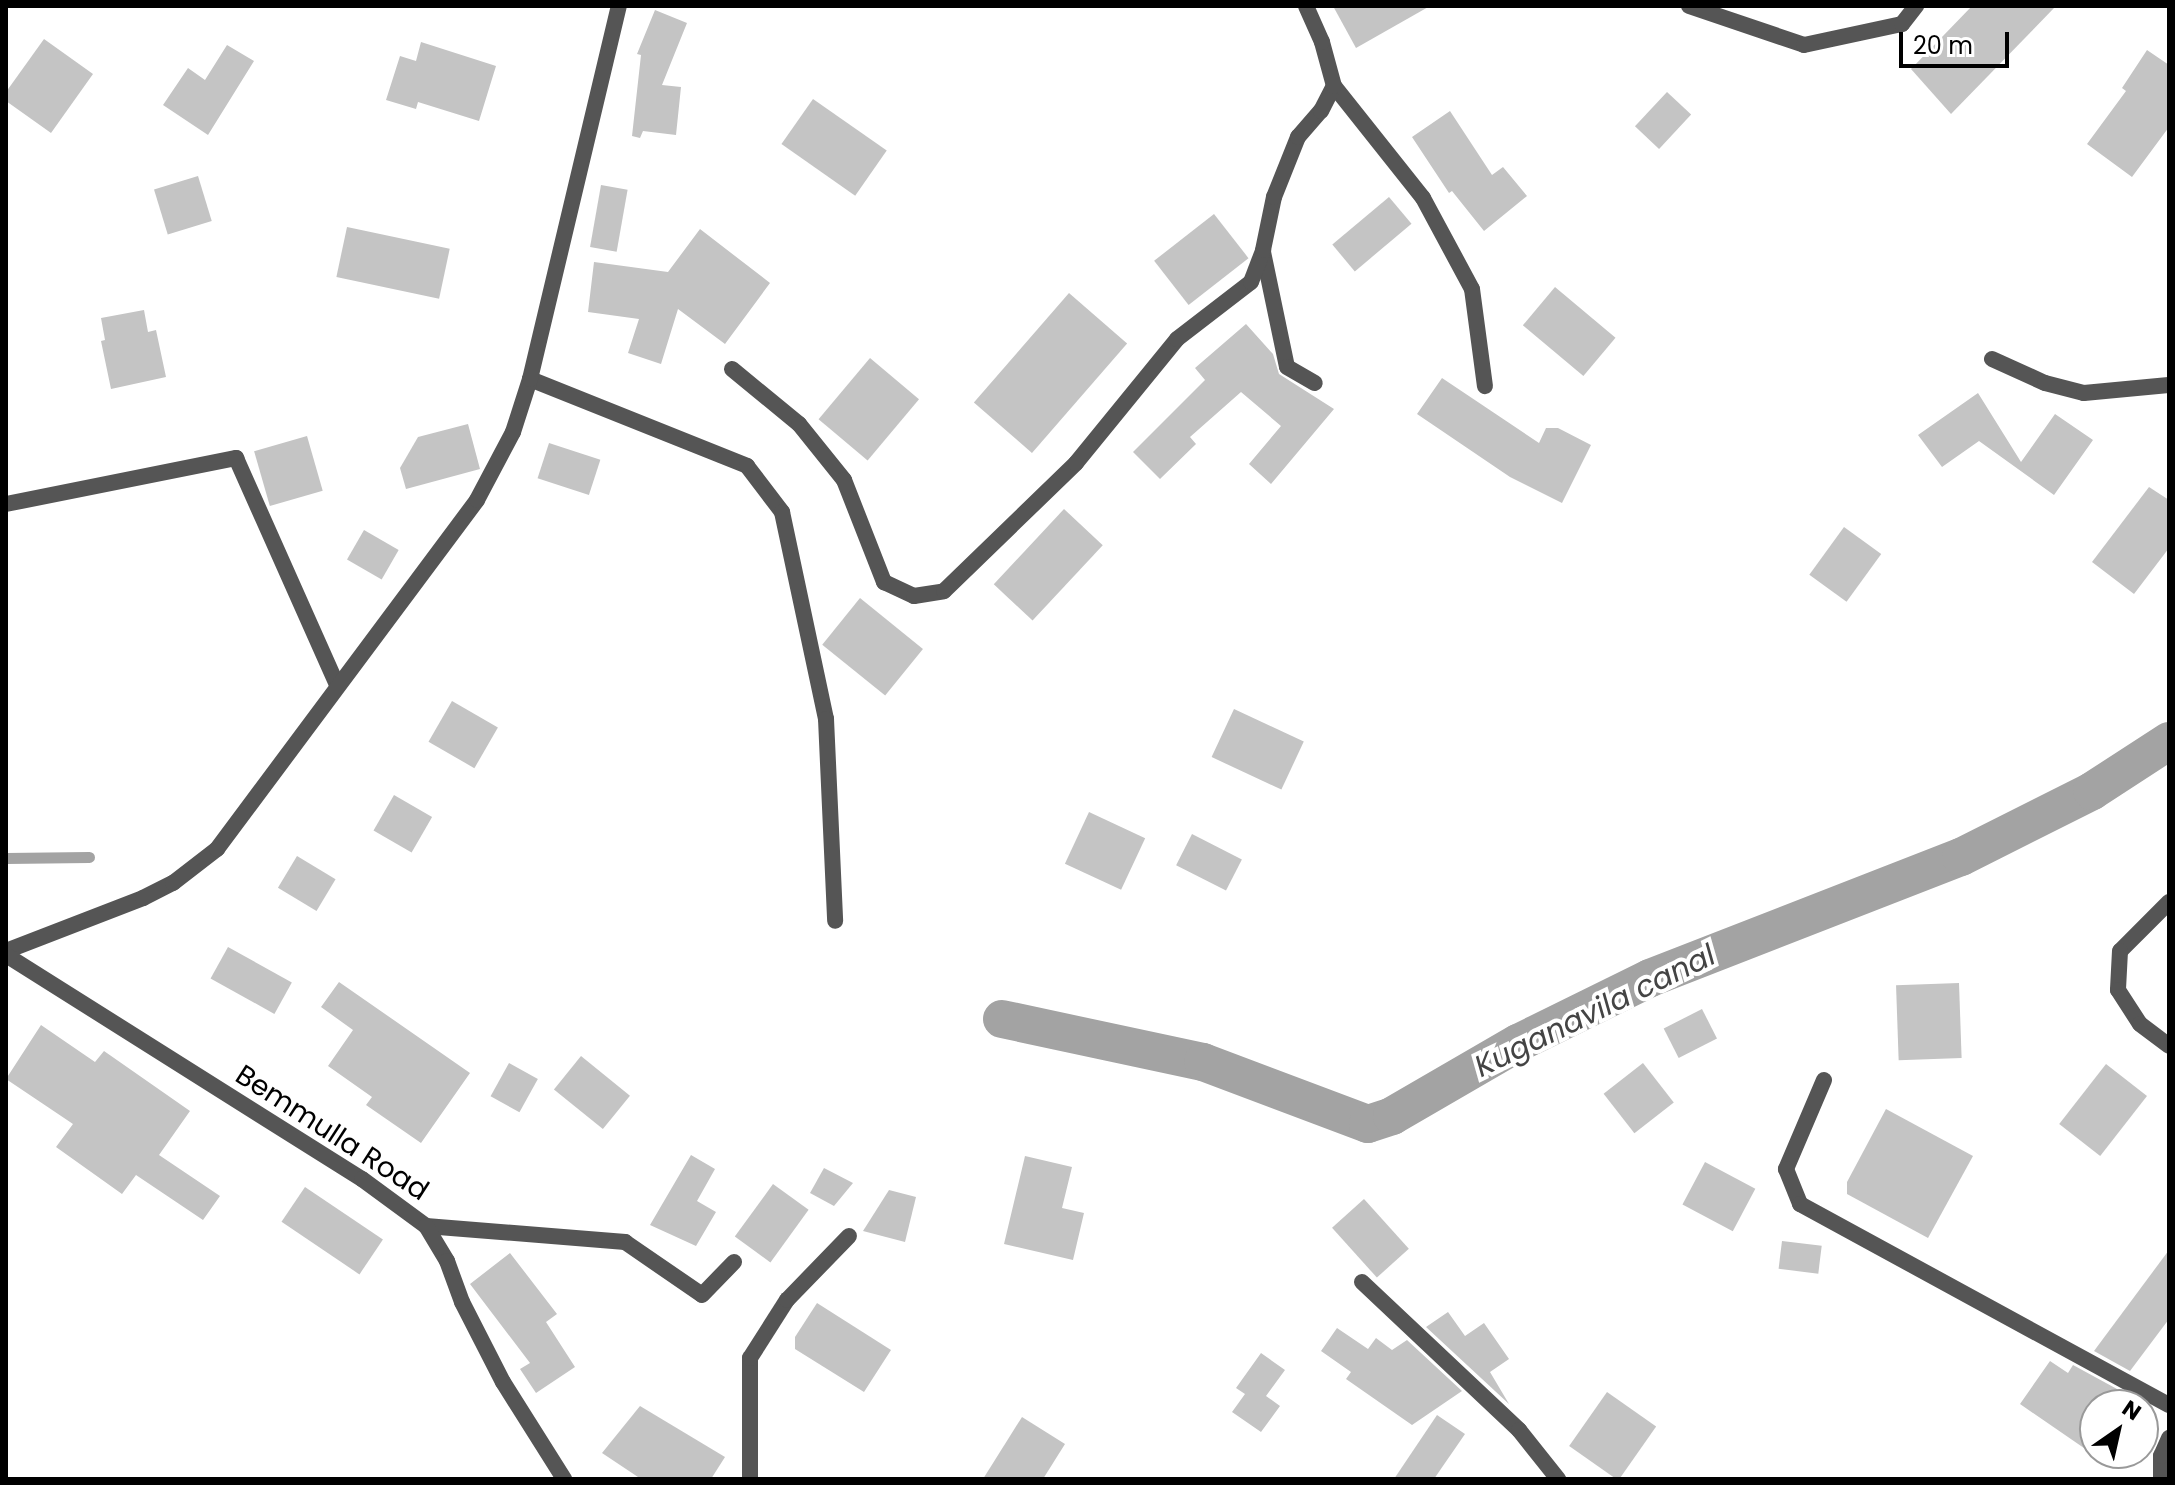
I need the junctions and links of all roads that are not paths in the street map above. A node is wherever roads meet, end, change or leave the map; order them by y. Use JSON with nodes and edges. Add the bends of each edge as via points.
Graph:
{"nodes":[{"id":1,"x":619,"y":6,"type":"edge"},
{"id":2,"x":1306,"y":6,"type":"edge"},
{"id":3,"x":1689,"y":6,"type":"edge"},
{"id":4,"x":1916,"y":6,"type":"edge"},
{"id":5,"x":1334,"y":86,"type":"junction"},
{"id":6,"x":1263,"y":250,"type":"junction"},
{"id":7,"x":1992,"y":359,"type":"dead end"},
{"id":8,"x":732,"y":369,"type":"dead end"},
{"id":9,"x":530,"y":379,"type":"junction"},
{"id":10,"x":1315,"y":383,"type":"dead end"},
{"id":11,"x":2169,"y":385,"type":"edge"},
{"id":12,"x":1485,"y":386,"type":"dead end"},
{"id":13,"x":6,"y":504,"type":"edge"},
{"id":14,"x":337,"y":685,"type":"junction"},
{"id":15,"x":2169,"y":902,"type":"edge"},
{"id":16,"x":835,"y":921,"type":"dead end"},
{"id":17,"x":6,"y":953,"type":"edge"},
{"id":18,"x":2169,"y":1046,"type":"edge"},
{"id":19,"x":1824,"y":1080,"type":"dead end"},
{"id":20,"x":426,"y":1226,"type":"junction"},
{"id":21,"x":849,"y":1236,"type":"dead end"},
{"id":22,"x":734,"y":1262,"type":"dead end"},
{"id":23,"x":1362,"y":1282,"type":"dead end"},
{"id":24,"x":2169,"y":1405,"type":"edge"},
{"id":25,"x":2169,"y":1438,"type":"edge"},
{"id":26,"x":564,"y":1479,"type":"edge"},
{"id":27,"x":750,"y":1479,"type":"edge"},
{"id":28,"x":1558,"y":1479,"type":"edge"},
{"id":29,"x":2161,"y":1479,"type":"edge"}],
"edges":[{"from":1,"to":9,"type":"street"},
{"from":2,"to":5,"type":"street"},
{"from":3,"to":4,"type":"street","via":[[1804,45],[1902,24]]},
{"from":5,"to":6,"type":"street","via":[[1298,137],[1274,197]]},
{"from":5,"to":12,"type":"street","via":[[1423,198],[1472,289]]},
{"from":6,"to":8,"type":"street","via":[[1251,282],[1177,339],[1076,463],[944,591],[914,596],[884,582],[844,480],[799,424]]},
{"from":6,"to":10,"type":"street","via":[[1287,367]]},
{"from":7,"to":11,"type":"street","via":[[2045,383],[2084,393]]},
{"from":9,"to":14,"type":"street","via":[[513,432],[477,500]]},
{"from":9,"to":16,"type":"street","via":[[747,466],[782,512],[826,719]]},
{"from":13,"to":14,"type":"street","via":[[236,458]]},
{"from":14,"to":17,"type":"street","via":[[217,849],[173,883],[143,898]]},
{"from":15,"to":18,"type":"street","via":[[2120,951],[2118,990],[2140,1024]]},
{"from":17,"to":20,"type":"street","name":"Bemmulla Road","via":[[362,1179]]},
{"from":19,"to":24,"type":"street","via":[[1786,1169],[1800,1204]]},
{"from":20,"to":22,"type":"street","via":[[625,1242],[702,1295]]},
{"from":20,"to":26,"type":"street","name":"Bemmulla Road","via":[[503,1382]]},
{"from":21,"to":27,"type":"street","via":[[787,1300],[750,1358]]},
{"from":23,"to":28,"type":"street","via":[[1519,1430]]},
{"from":25,"to":29,"type":"street","via":[[2161,1456]]}]}
